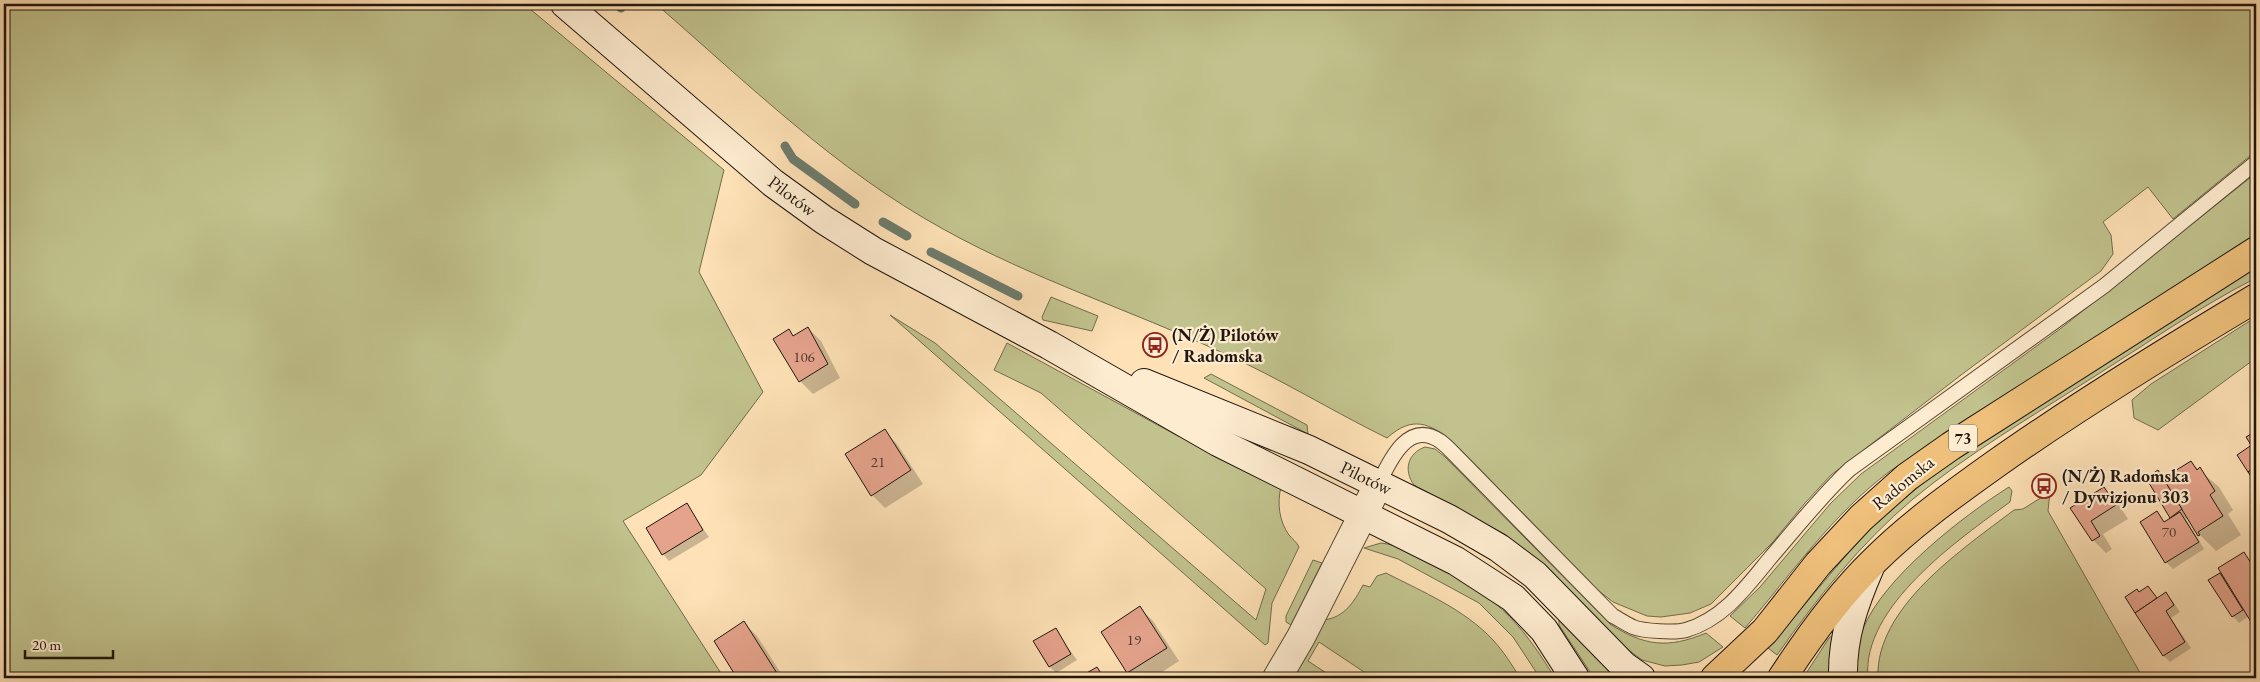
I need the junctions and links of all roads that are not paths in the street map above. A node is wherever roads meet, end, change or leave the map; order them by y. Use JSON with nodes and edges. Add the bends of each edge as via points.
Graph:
{"nodes":[{"id":1,"x":564,"y":4,"type":"edge"},
{"id":2,"x":2254,"y":164,"type":"dead end"},
{"id":3,"x":2256,"y":251,"type":"edge"},
{"id":4,"x":2256,"y":298,"type":"edge"},
{"id":5,"x":1049,"y":345,"type":"junction"},
{"id":6,"x":1379,"y":483,"type":"junction"},
{"id":7,"x":1363,"y":513,"type":"junction"},
{"id":8,"x":1871,"y":563,"type":"junction"},
{"id":9,"x":1277,"y":678,"type":"edge"},
{"id":10,"x":1575,"y":678,"type":"edge"},
{"id":11,"x":1641,"y":678,"type":"edge"},
{"id":12,"x":1715,"y":678,"type":"edge"},
{"id":13,"x":1782,"y":678,"type":"edge"},
{"id":14,"x":1843,"y":678,"type":"edge"}],
"edges":[{"from":1,"to":5,"type":"main road","name":"Pilotów","via":[[773,183],[824,220],[873,252]]},
{"from":2,"to":6,"type":"lane","via":[[2104,286],[1850,469],[1741,593],[1717,615],[1683,631],[1634,628],[1613,616],[1440,441],[1420,435],[1402,443]]},
{"from":3,"to":12,"type":"main road","name":"Radomska","number":"73","via":[[1907,477],[1838,540],[1765,631]]},
{"from":4,"to":8,"type":"main road","number":"73","via":[[2110,387],[2014,451],[1932,511]]},
{"from":5,"to":6,"type":"main road","name":"Pilotów","via":[[1289,441]]},
{"from":5,"to":7,"type":"main road","name":"Pilotów","via":[[1218,442]]},
{"from":6,"to":7,"type":"main road"},
{"from":6,"to":11,"type":"main road","name":"Pilotów","via":[[1499,548],[1535,575],[1624,666]]},
{"from":7,"to":9,"type":"main road"},
{"from":7,"to":10,"type":"main road","name":"Pilotów","via":[[1456,561],[1513,598],[1544,630]]},
{"from":8,"to":13,"type":"main road","number":"73","via":[[1808,640]]},
{"from":8,"to":14,"type":"main road","via":[[1845,637]]}]}
